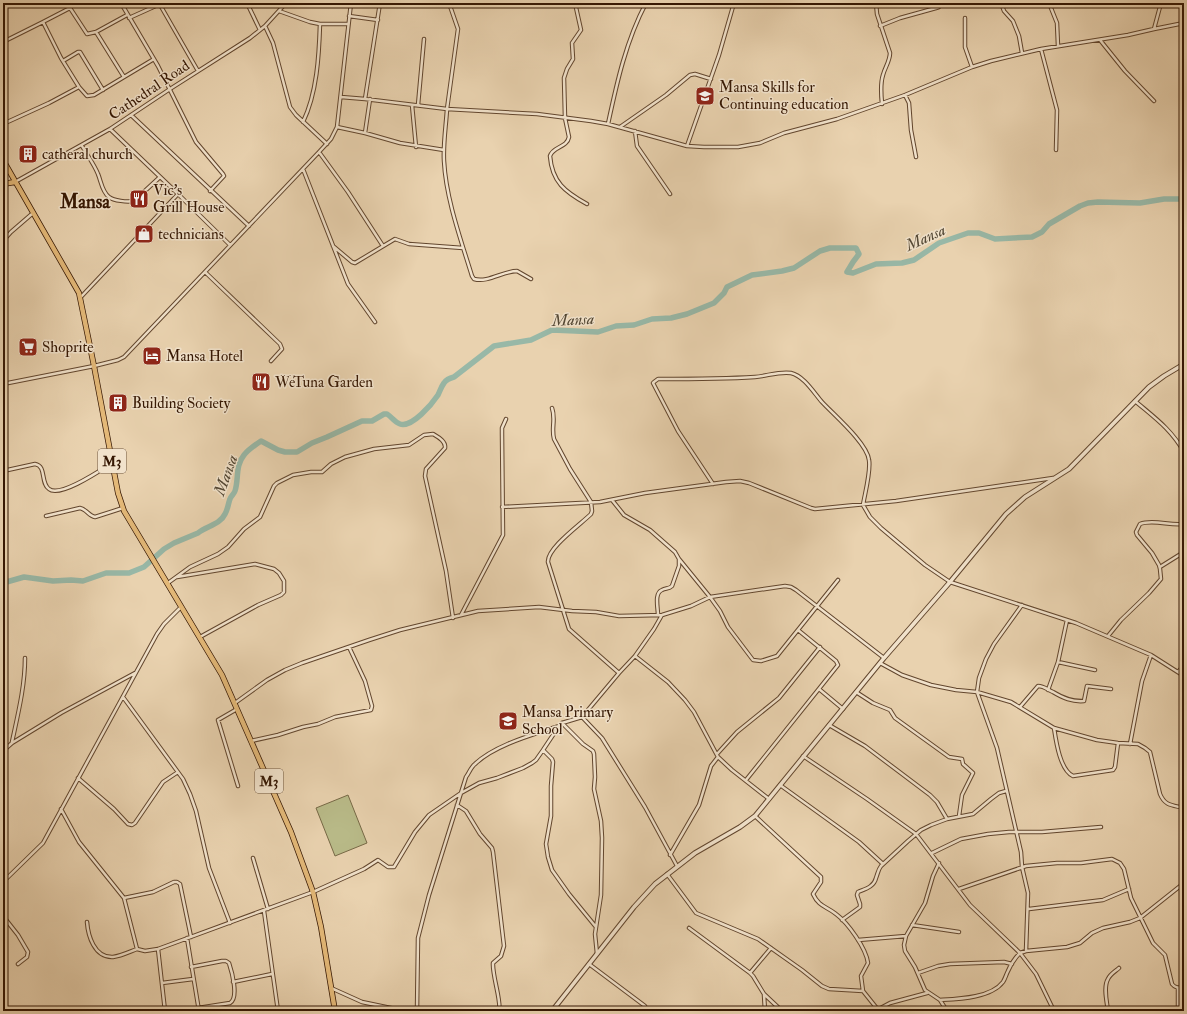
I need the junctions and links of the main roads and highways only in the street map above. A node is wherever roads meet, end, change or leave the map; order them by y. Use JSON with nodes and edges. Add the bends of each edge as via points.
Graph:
{"nodes":[{"id":1,"x":3,"y":160,"type":"edge"},
{"id":2,"x":15,"y":182,"type":"junction"},
{"id":3,"x":3,"y":184,"type":"edge"},
{"id":4,"x":335,"y":1011,"type":"edge"}],
"edges":[{"from":1,"to":2,"type":"main road","number":"M3"},
{"from":2,"to":3,"type":"main road"},
{"from":2,"to":4,"type":"main road","number":"M3","via":[[80,298],[123,508],[146,551],[182,606],[222,676],[298,849],[313,892],[321,927]]}]}
